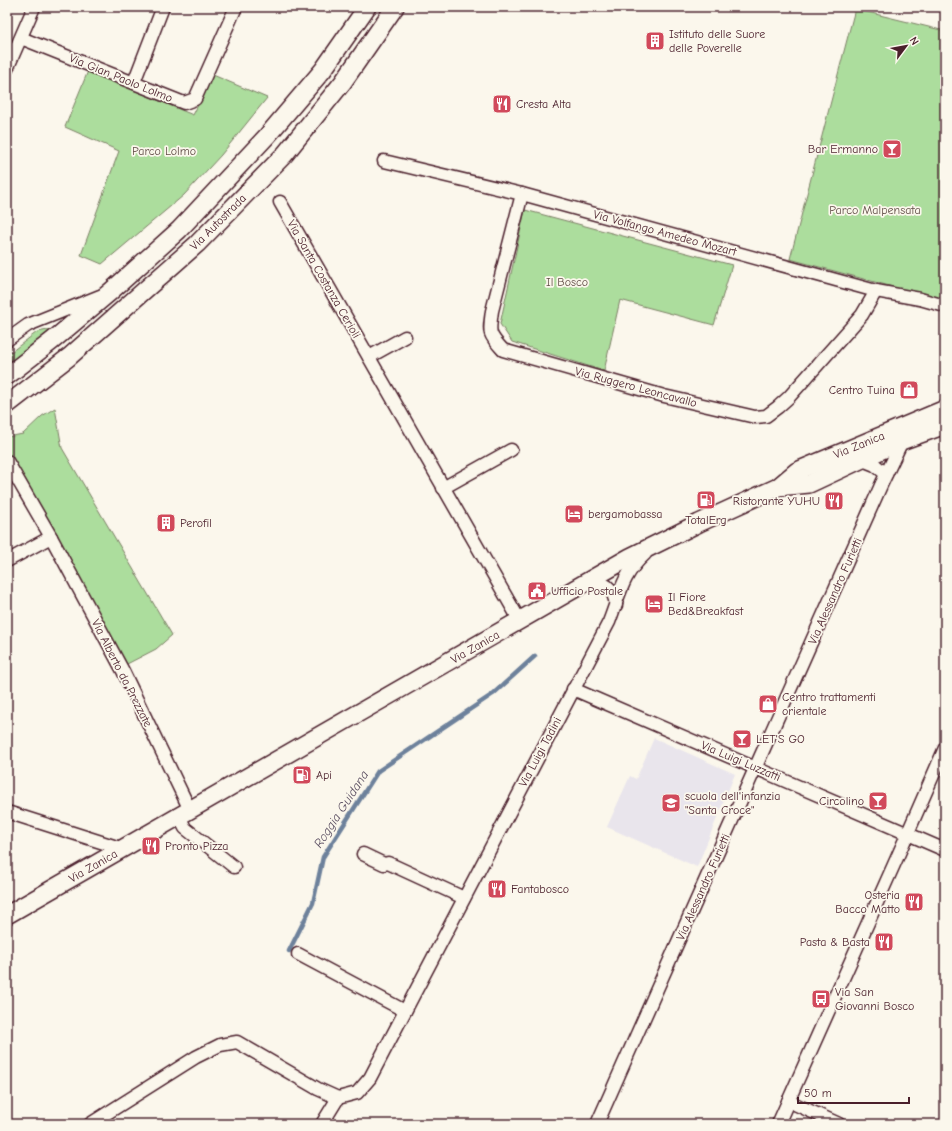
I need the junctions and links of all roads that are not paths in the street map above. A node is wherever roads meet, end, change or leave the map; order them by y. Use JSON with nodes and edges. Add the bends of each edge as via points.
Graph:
{"nodes":[{"id":1,"x":34,"y":7,"type":"edge"},
{"id":2,"x":163,"y":7,"type":"edge"},
{"id":3,"x":236,"y":7,"type":"edge"},
{"id":4,"x":367,"y":7,"type":"edge"},
{"id":5,"x":395,"y":7,"type":"edge"},
{"id":6,"x":21,"y":38,"type":"junction"},
{"id":7,"x":7,"y":68,"type":"edge"},
{"id":8,"x":134,"y":82,"type":"junction"},
{"id":9,"x":384,"y":161,"type":"dead end"},
{"id":10,"x":522,"y":194,"type":"junction"},
{"id":11,"x":280,"y":202,"type":"dead end"},
{"id":12,"x":876,"y":290,"type":"junction"},
{"id":13,"x":110,"y":292,"type":"junction"},
{"id":14,"x":945,"y":306,"type":"edge"},
{"id":15,"x":406,"y":336,"type":"dead end"},
{"id":16,"x":7,"y":340,"type":"edge"},
{"id":17,"x":369,"y":357,"type":"junction"},
{"id":18,"x":7,"y":376,"type":"edge"},
{"id":19,"x":7,"y":405,"type":"edge"},
{"id":20,"x":945,"y":409,"type":"edge"},
{"id":21,"x":920,"y":420,"type":"junction"},
{"id":22,"x":945,"y":425,"type":"edge"},
{"id":23,"x":888,"y":446,"type":"junction"},
{"id":24,"x":511,"y":450,"type":"dead end"},
{"id":25,"x":860,"y":459,"type":"junction"},
{"id":26,"x":7,"y":460,"type":"edge"},
{"id":27,"x":886,"y":474,"type":"junction"},
{"id":28,"x":444,"y":488,"type":"junction"},
{"id":29,"x":778,"y":488,"type":"junction"},
{"id":30,"x":51,"y":537,"type":"junction"},
{"id":31,"x":654,"y":546,"type":"junction"},
{"id":32,"x":7,"y":561,"type":"edge"},
{"id":33,"x":587,"y":583,"type":"junction"},
{"id":34,"x":616,"y":605,"type":"junction"},
{"id":35,"x":520,"y":621,"type":"junction"},
{"id":36,"x":573,"y":689,"type":"junction"},
{"id":37,"x":945,"y":748,"type":"edge"},
{"id":38,"x":756,"y":767,"type":"junction"},
{"id":39,"x":7,"y":812,"type":"edge"},
{"id":40,"x":185,"y":813,"type":"junction"},
{"id":41,"x":908,"y":834,"type":"junction"},
{"id":42,"x":123,"y":849,"type":"junction"},
{"id":43,"x":945,"y":850,"type":"edge"},
{"id":44,"x":362,"y":854,"type":"dead end"},
{"id":45,"x":234,"y":867,"type":"dead end"},
{"id":46,"x":464,"y":898,"type":"junction"},
{"id":47,"x":7,"y":915,"type":"edge"},
{"id":48,"x":298,"y":954,"type":"dead end"},
{"id":49,"x":405,"y":1011,"type":"junction"},
{"id":50,"x":338,"y":1098,"type":"junction"},
{"id":51,"x":788,"y":1101,"type":"junction"},
{"id":52,"x":90,"y":1124,"type":"edge"},
{"id":53,"x":322,"y":1124,"type":"edge"},
{"id":54,"x":597,"y":1124,"type":"edge"},
{"id":55,"x":778,"y":1124,"type":"edge"},
{"id":56,"x":839,"y":1124,"type":"edge"}],
"edges":[{"from":1,"to":6,"type":"street"},
{"from":2,"to":8,"type":"street"},
{"from":3,"to":8,"type":"street","name":"Via Gian Paolo Lolmo","via":[[195,99],[184,103]]},
{"from":4,"to":13,"type":"main road","name":"Via Autostrada","via":[[323,70],[267,136],[179,230]]},
{"from":5,"to":19,"type":"main road","name":"Via Autostrada","via":[[343,82],[285,154],[197,244],[69,357]]},
{"from":6,"to":7,"type":"street"},
{"from":6,"to":8,"type":"street","name":"Via Gian Paolo Lolmo"},
{"from":9,"to":10,"type":"street","name":"Via Volfango Amedeo Mozart"},
{"from":10,"to":12,"type":"street","name":"Via Volfango Amedeo Mozart"},
{"from":10,"to":12,"type":"street","name":"Via Ruggero Leoncavallo","via":[[492,311],[492,338],[503,350],[664,396],[756,417],[766,416],[789,397],[862,314]]},
{"from":11,"to":17,"type":"street","name":"Via Santa Costanza Cerioli"},
{"from":12,"to":14,"type":"street","name":"Via Volfango Amedeo Mozart"},
{"from":13,"to":16,"type":"street","name":"Via Autostrada","via":[[28,325]]},
{"from":13,"to":18,"type":"main road","name":"Via Autostrada"},
{"from":15,"to":17,"type":"street"},
{"from":17,"to":28,"type":"street","name":"Via Santa Costanza Cerioli"},
{"from":20,"to":21,"type":"main road","name":"Via Zanica"},
{"from":21,"to":23,"type":"main road","name":"Via Zanica"},
{"from":21,"to":23,"type":"street","name":"Via Alessandro Furietti"},
{"from":22,"to":23,"type":"main road","name":"Via Zanica"},
{"from":23,"to":25,"type":"main road","name":"Via Zanica"},
{"from":23,"to":27,"type":"street","name":"Via Alessandro Furietti"},
{"from":23,"to":29,"type":"main road","name":"Via Zanica","via":[[797,471]]},
{"from":24,"to":28,"type":"street"},
{"from":25,"to":27,"type":"street","via":[[875,465]]},
{"from":25,"to":29,"type":"main road","name":"Via Zanica","via":[[808,484]]},
{"from":26,"to":30,"type":"street","name":"Via Alberto da Prezzate"},
{"from":27,"to":38,"type":"street","name":"Via Alessandro Furietti"},
{"from":28,"to":35,"type":"street","name":"Via Santa Costanza Cerioli"},
{"from":29,"to":31,"type":"main road","name":"Via Zanica"},
{"from":30,"to":32,"type":"street"},
{"from":30,"to":40,"type":"street","name":"Via Alberto da Prezzate","via":[[123,670]]},
{"from":31,"to":33,"type":"main road","name":"Via Zanica"},
{"from":31,"to":34,"type":"street","name":"Via Luigi Tadini","via":[[631,568]]},
{"from":33,"to":34,"type":"street","via":[[596,582],[608,587],[613,592]]},
{"from":33,"to":35,"type":"main road","name":"Via Zanica"},
{"from":34,"to":36,"type":"street","name":"Via Luigi Tadini"},
{"from":35,"to":40,"type":"main road","name":"Via Zanica"},
{"from":36,"to":38,"type":"street","name":"Via Luigi Luzzatti"},
{"from":36,"to":46,"type":"street","name":"Via Luigi Tadini"},
{"from":37,"to":41,"type":"street"},
{"from":38,"to":41,"type":"street","name":"Via Luigi Luzzatti"},
{"from":38,"to":54,"type":"street","name":"Via Alessandro Furietti"},
{"from":39,"to":42,"type":"street"},
{"from":40,"to":42,"type":"main road","name":"Via Zanica"},
{"from":40,"to":45,"type":"street","via":[[185,828]]},
{"from":41,"to":43,"type":"street","name":"Via Luigi Luzzatti"},
{"from":41,"to":51,"type":"street"},
{"from":42,"to":47,"type":"main road","name":"Via Zanica"},
{"from":44,"to":46,"type":"street","via":[[384,864],[388,863]]},
{"from":46,"to":49,"type":"street","name":"Via Luigi Tadini"},
{"from":48,"to":49,"type":"street"},
{"from":49,"to":50,"type":"street","name":"Via Luigi Tadini","via":[[370,1078],[357,1093]]},
{"from":50,"to":52,"type":"street","via":[[237,1042],[220,1045],[196,1057]]},
{"from":50,"to":53,"type":"street"},
{"from":51,"to":55,"type":"street"},
{"from":51,"to":56,"type":"street"}]}
